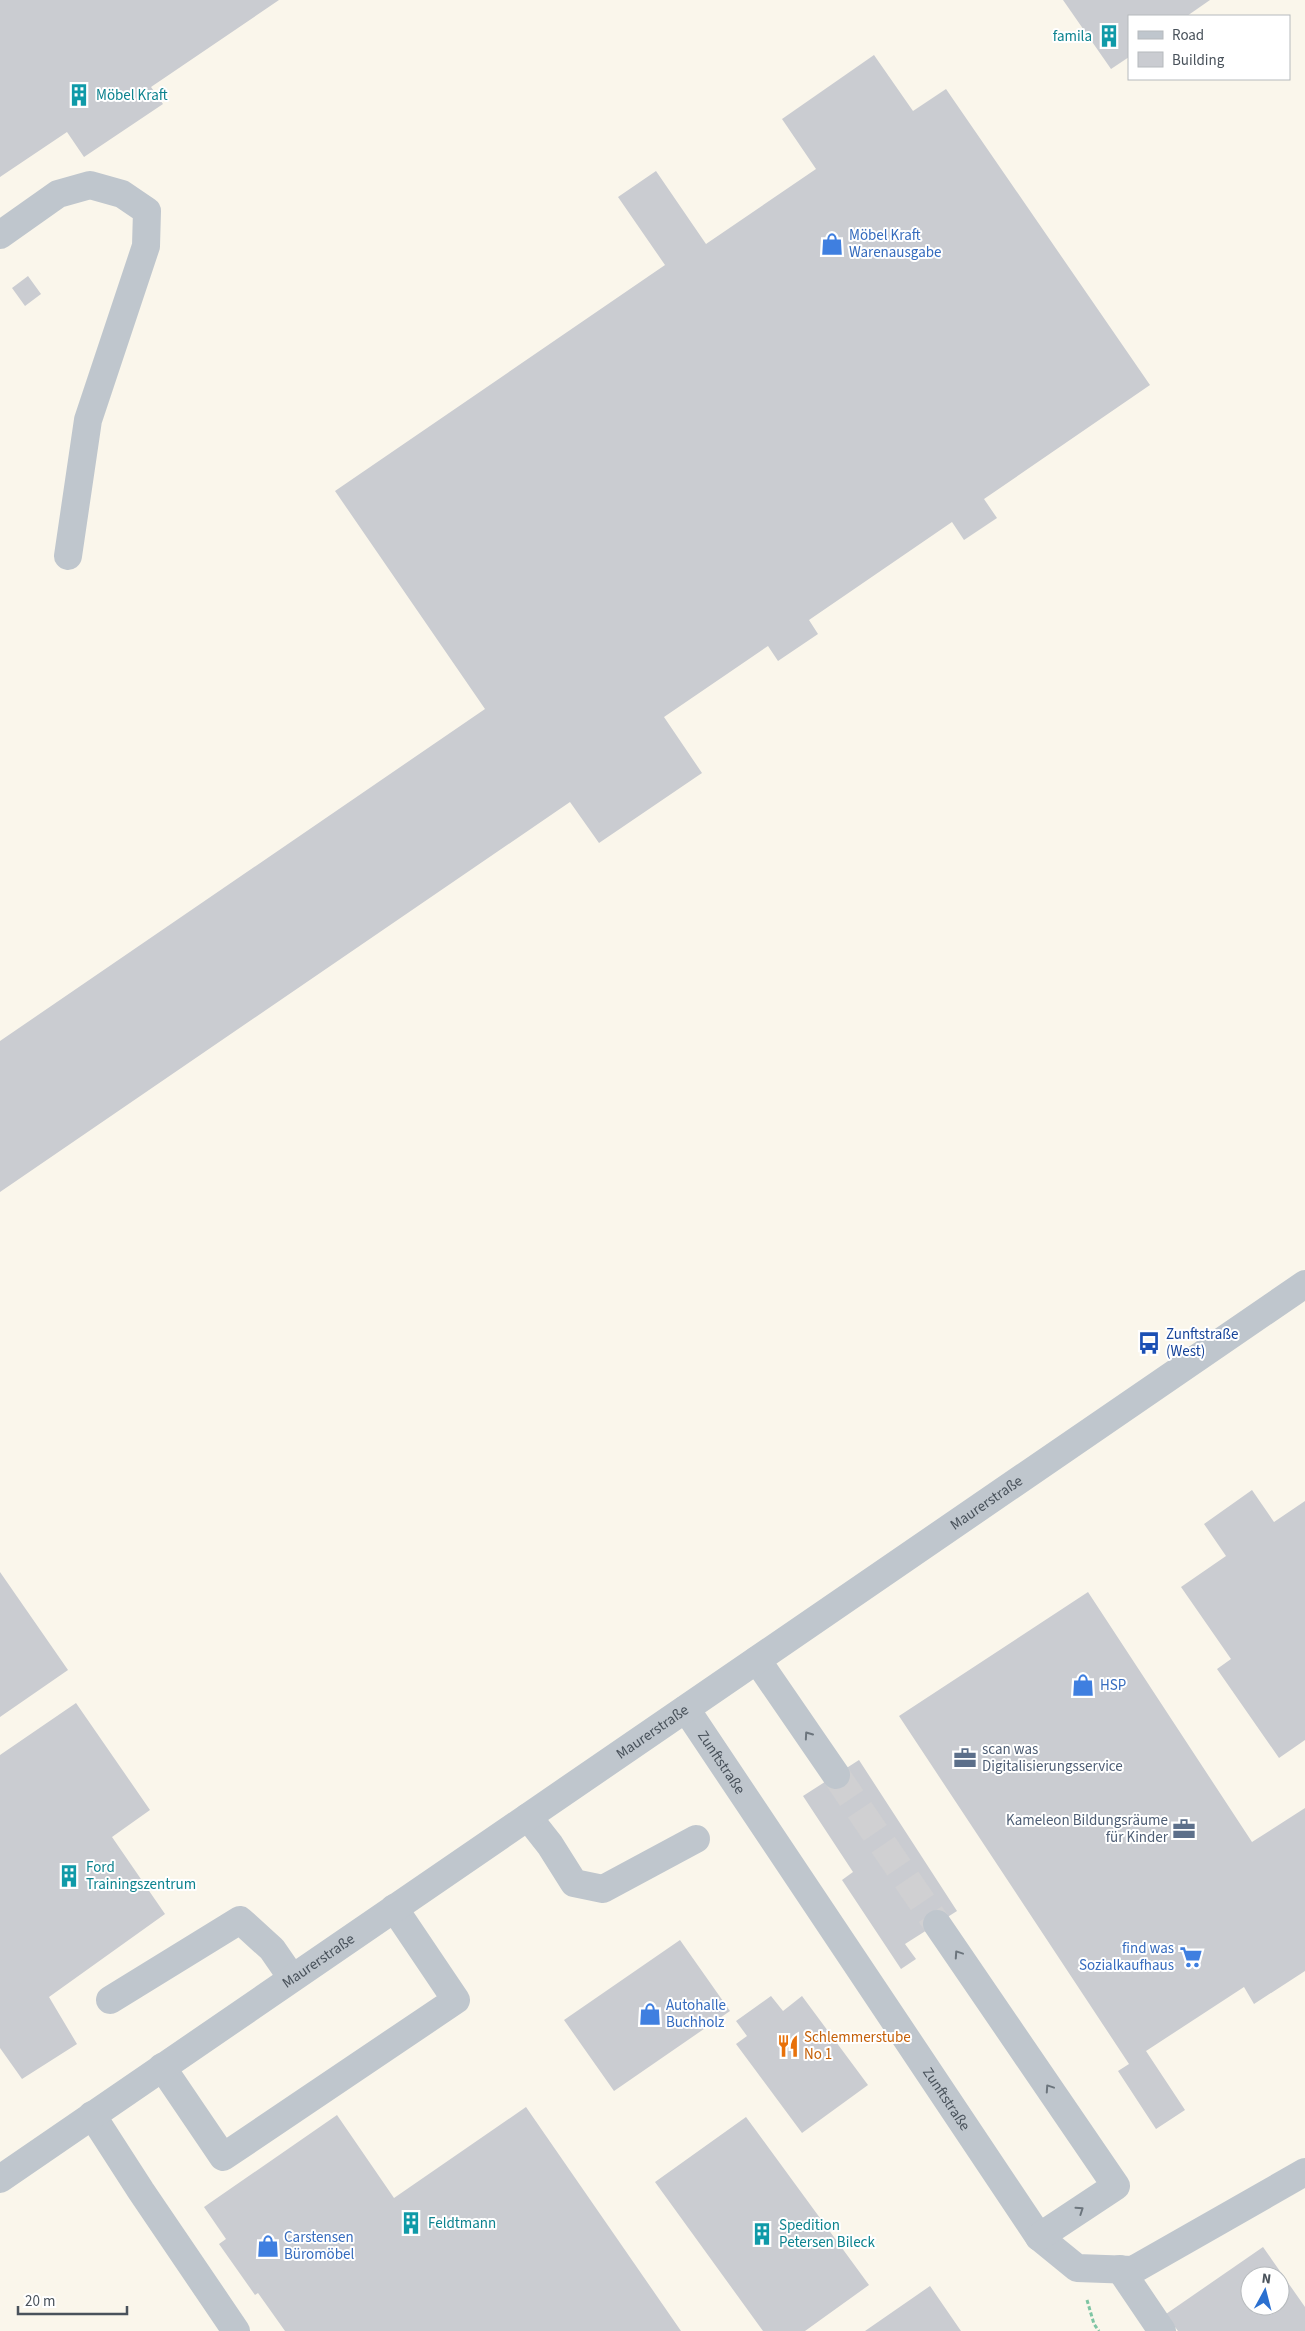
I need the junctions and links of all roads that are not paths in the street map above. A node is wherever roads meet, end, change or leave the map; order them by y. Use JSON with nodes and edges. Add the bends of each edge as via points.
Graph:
{"nodes":[{"id":1,"x":0,"y":235,"type":"edge"},
{"id":2,"x":68,"y":556,"type":"dead end"},
{"id":3,"x":1302,"y":1294,"type":"edge"},
{"id":4,"x":757,"y":1660,"type":"junction"},
{"id":5,"x":686,"y":1709,"type":"junction"},
{"id":6,"x":836,"y":1775,"type":"tunnel mouth"},
{"id":7,"x":528,"y":1816,"type":"junction"},
{"id":8,"x":696,"y":1839,"type":"dead end"},
{"id":9,"x":394,"y":1908,"type":"junction"},
{"id":10,"x":937,"y":1924,"type":"tunnel mouth"},
{"id":11,"x":292,"y":1978,"type":"junction"},
{"id":12,"x":110,"y":2000,"type":"dead end"},
{"id":13,"x":162,"y":2068,"type":"junction"},
{"id":14,"x":92,"y":2115,"type":"junction"},
{"id":15,"x":1305,"y":2172,"type":"edge"},
{"id":16,"x":0,"y":2178,"type":"edge"},
{"id":17,"x":1039,"y":2237,"type":"junction"},
{"id":18,"x":1120,"y":2269,"type":"junction"},
{"id":19,"x":236,"y":2331,"type":"edge"},
{"id":20,"x":1162,"y":2331,"type":"edge"}],
"edges":[{"from":1,"to":2,"type":"street","via":[[58,194],[90,185],[122,194],[147,212],[146,246],[88,420]]},
{"from":3,"to":4,"type":"street","name":"Maurerstraße"},
{"from":4,"to":5,"type":"street","name":"Maurerstraße"},
{"from":6,"to":4,"type":"street","one_way":true},
{"from":5,"to":7,"type":"street","name":"Maurerstraße"},
{"from":5,"to":17,"type":"street","name":"Zunftstraße"},
{"from":7,"to":8,"type":"street","via":[[574,1883],[603,1889]]},
{"from":7,"to":9,"type":"street","name":"Maurerstraße"},
{"from":9,"to":11,"type":"street","name":"Maurerstraße"},
{"from":9,"to":13,"type":"street","via":[[456,2000],[223,2157]]},
{"from":17,"to":10,"type":"street","one_way":true,"via":[[1116,2186]]},
{"from":11,"to":12,"type":"street","via":[[272,1950],[240,1920]]},
{"from":11,"to":13,"type":"street","name":"Maurerstraße"},
{"from":13,"to":14,"type":"street","name":"Maurerstraße"},
{"from":14,"to":16,"type":"street","name":"Maurerstraße"},
{"from":14,"to":19,"type":"street"},
{"from":15,"to":18,"type":"street","name":"Zunftstraße","via":[[1133,2270]]},
{"from":17,"to":18,"type":"street","name":"Zunftstraße","via":[[1077,2268]]},
{"from":18,"to":20,"type":"street"}]}
